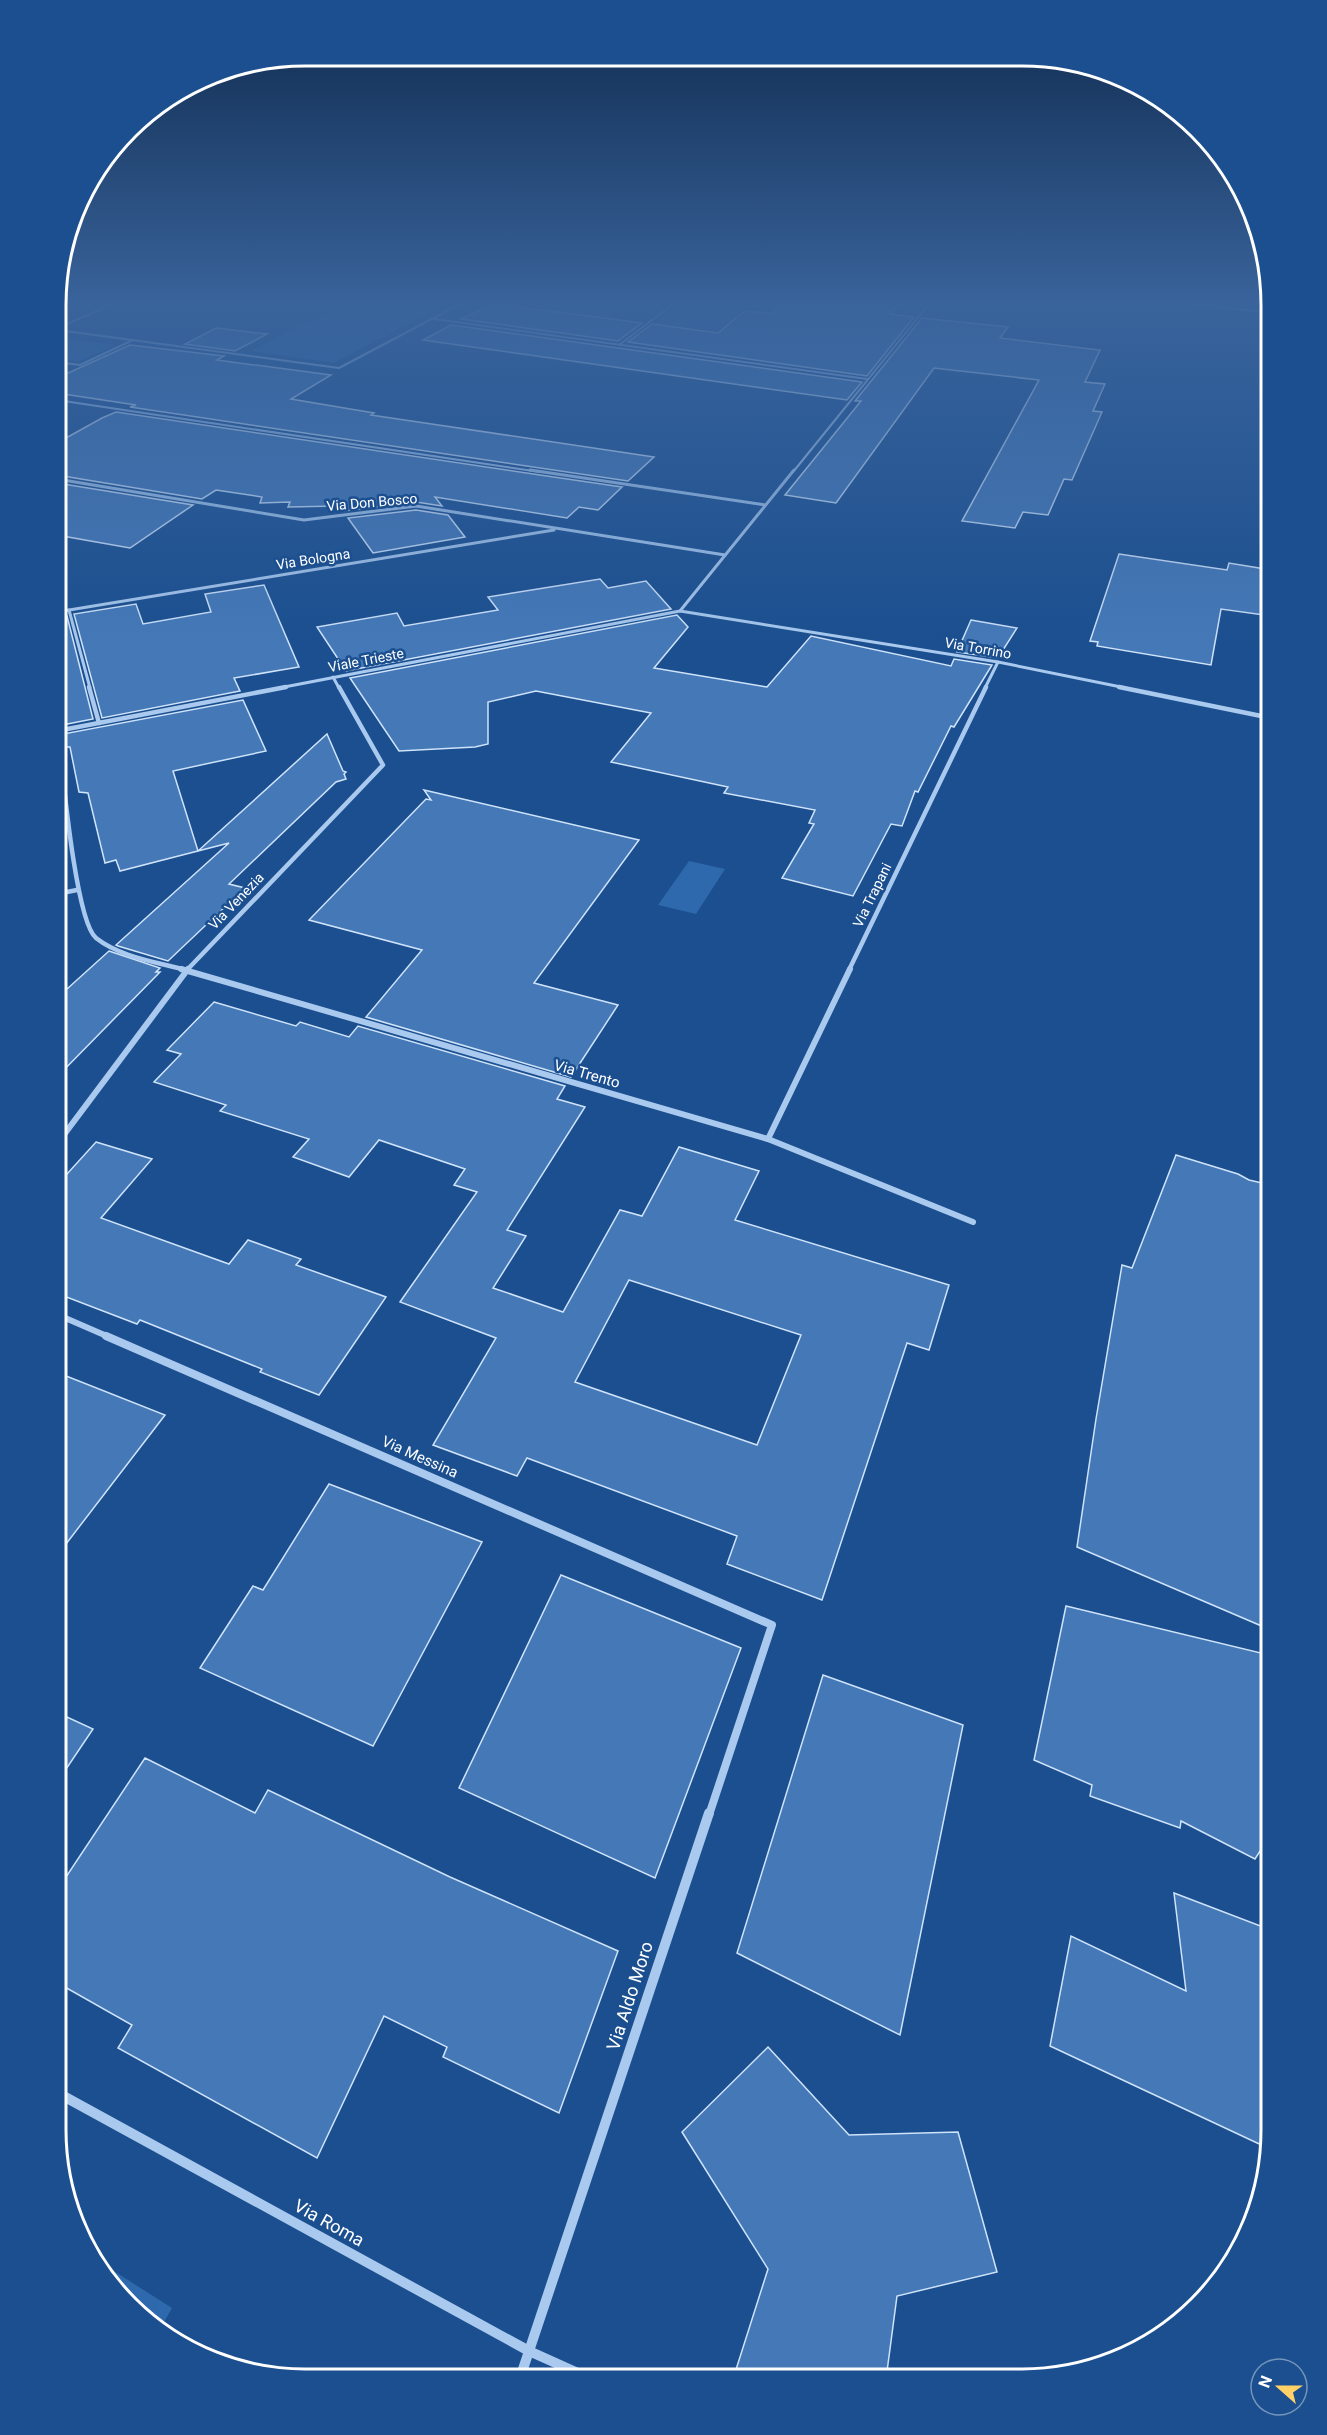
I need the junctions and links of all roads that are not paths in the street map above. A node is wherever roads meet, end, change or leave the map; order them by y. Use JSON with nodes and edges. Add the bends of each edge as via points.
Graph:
{"nodes":[{"id":1,"x":176,"y":418,"type":"edge"},
{"id":2,"x":836,"y":418,"type":"edge"},
{"id":3,"x":66,"y":480,"type":"edge"},
{"id":4,"x":765,"y":505,"type":"junction"},
{"id":5,"x":561,"y":529,"type":"junction"},
{"id":6,"x":724,"y":555,"type":"junction"},
{"id":7,"x":66,"y":610,"type":"edge"},
{"id":8,"x":69,"y":610,"type":"junction"},
{"id":9,"x":680,"y":610,"type":"junction"},
{"id":10,"x":999,"y":662,"type":"junction"},
{"id":11,"x":333,"y":677,"type":"junction"},
{"id":12,"x":1261,"y":716,"type":"edge"},
{"id":13,"x":99,"y":723,"type":"junction"},
{"id":14,"x":66,"y":729,"type":"edge"},
{"id":15,"x":66,"y":798,"type":"edge"},
{"id":16,"x":77,"y":890,"type":"junction"},
{"id":17,"x":66,"y":892,"type":"edge"},
{"id":18,"x":186,"y":971,"type":"junction"},
{"id":19,"x":66,"y":1132,"type":"edge"},
{"id":20,"x":768,"y":1138,"type":"junction"},
{"id":21,"x":973,"y":1222,"type":"dead end"},
{"id":22,"x":66,"y":1318,"type":"edge"},
{"id":23,"x":772,"y":1625,"type":"joint"},
{"id":24,"x":66,"y":2097,"type":"edge"},
{"id":25,"x":529,"y":2350,"type":"junction"},
{"id":26,"x":523,"y":2369,"type":"edge"},
{"id":27,"x":570,"y":2369,"type":"edge"}],
"edges":[{"from":1,"to":4,"type":"street"},
{"from":2,"to":4,"type":"street"},
{"from":3,"to":5,"type":"street","name":"Via Don Bosco","via":[[304,520],[416,506]]},
{"from":4,"to":6,"type":"street"},
{"from":5,"to":6,"type":"street","name":"Via Don Bosco"},
{"from":5,"to":8,"type":"street","name":"Via Bologna"},
{"from":6,"to":9,"type":"street"},
{"from":7,"to":8,"type":"street","name":"Via Bologna"},
{"from":8,"to":13,"type":"street"},
{"from":9,"to":10,"type":"street","name":"Via Torrino"},
{"from":9,"to":11,"type":"street","name":"Viale Trieste"},
{"from":10,"to":12,"type":"street","name":"Via Torrino"},
{"from":10,"to":20,"type":"street","name":"Via Trapani"},
{"from":11,"to":13,"type":"street","name":"Viale Trieste"},
{"from":11,"to":18,"type":"street","name":"Via Venezia","via":[[383,765]]},
{"from":13,"to":14,"type":"street","name":"Viale Trieste"},
{"from":15,"to":16,"type":"street","name":"Via Trento"},
{"from":16,"to":17,"type":"street"},
{"from":16,"to":18,"type":"street","name":"Via Trento","via":[[93,936],[116,950]]},
{"from":18,"to":19,"type":"street","name":"Via Venezia"},
{"from":18,"to":20,"type":"street","name":"Via Trento"},
{"from":20,"to":21,"type":"street","name":"Via Trento"},
{"from":22,"to":23,"type":"street","name":"Via Messina"},
{"from":23,"to":25,"type":"street","name":"Via Aldo Moro"},
{"from":24,"to":25,"type":"street","name":"Via Roma"},
{"from":25,"to":26,"type":"street","name":"Via Aldo Moro"},
{"from":25,"to":27,"type":"street","name":"Via Roma"}]}
